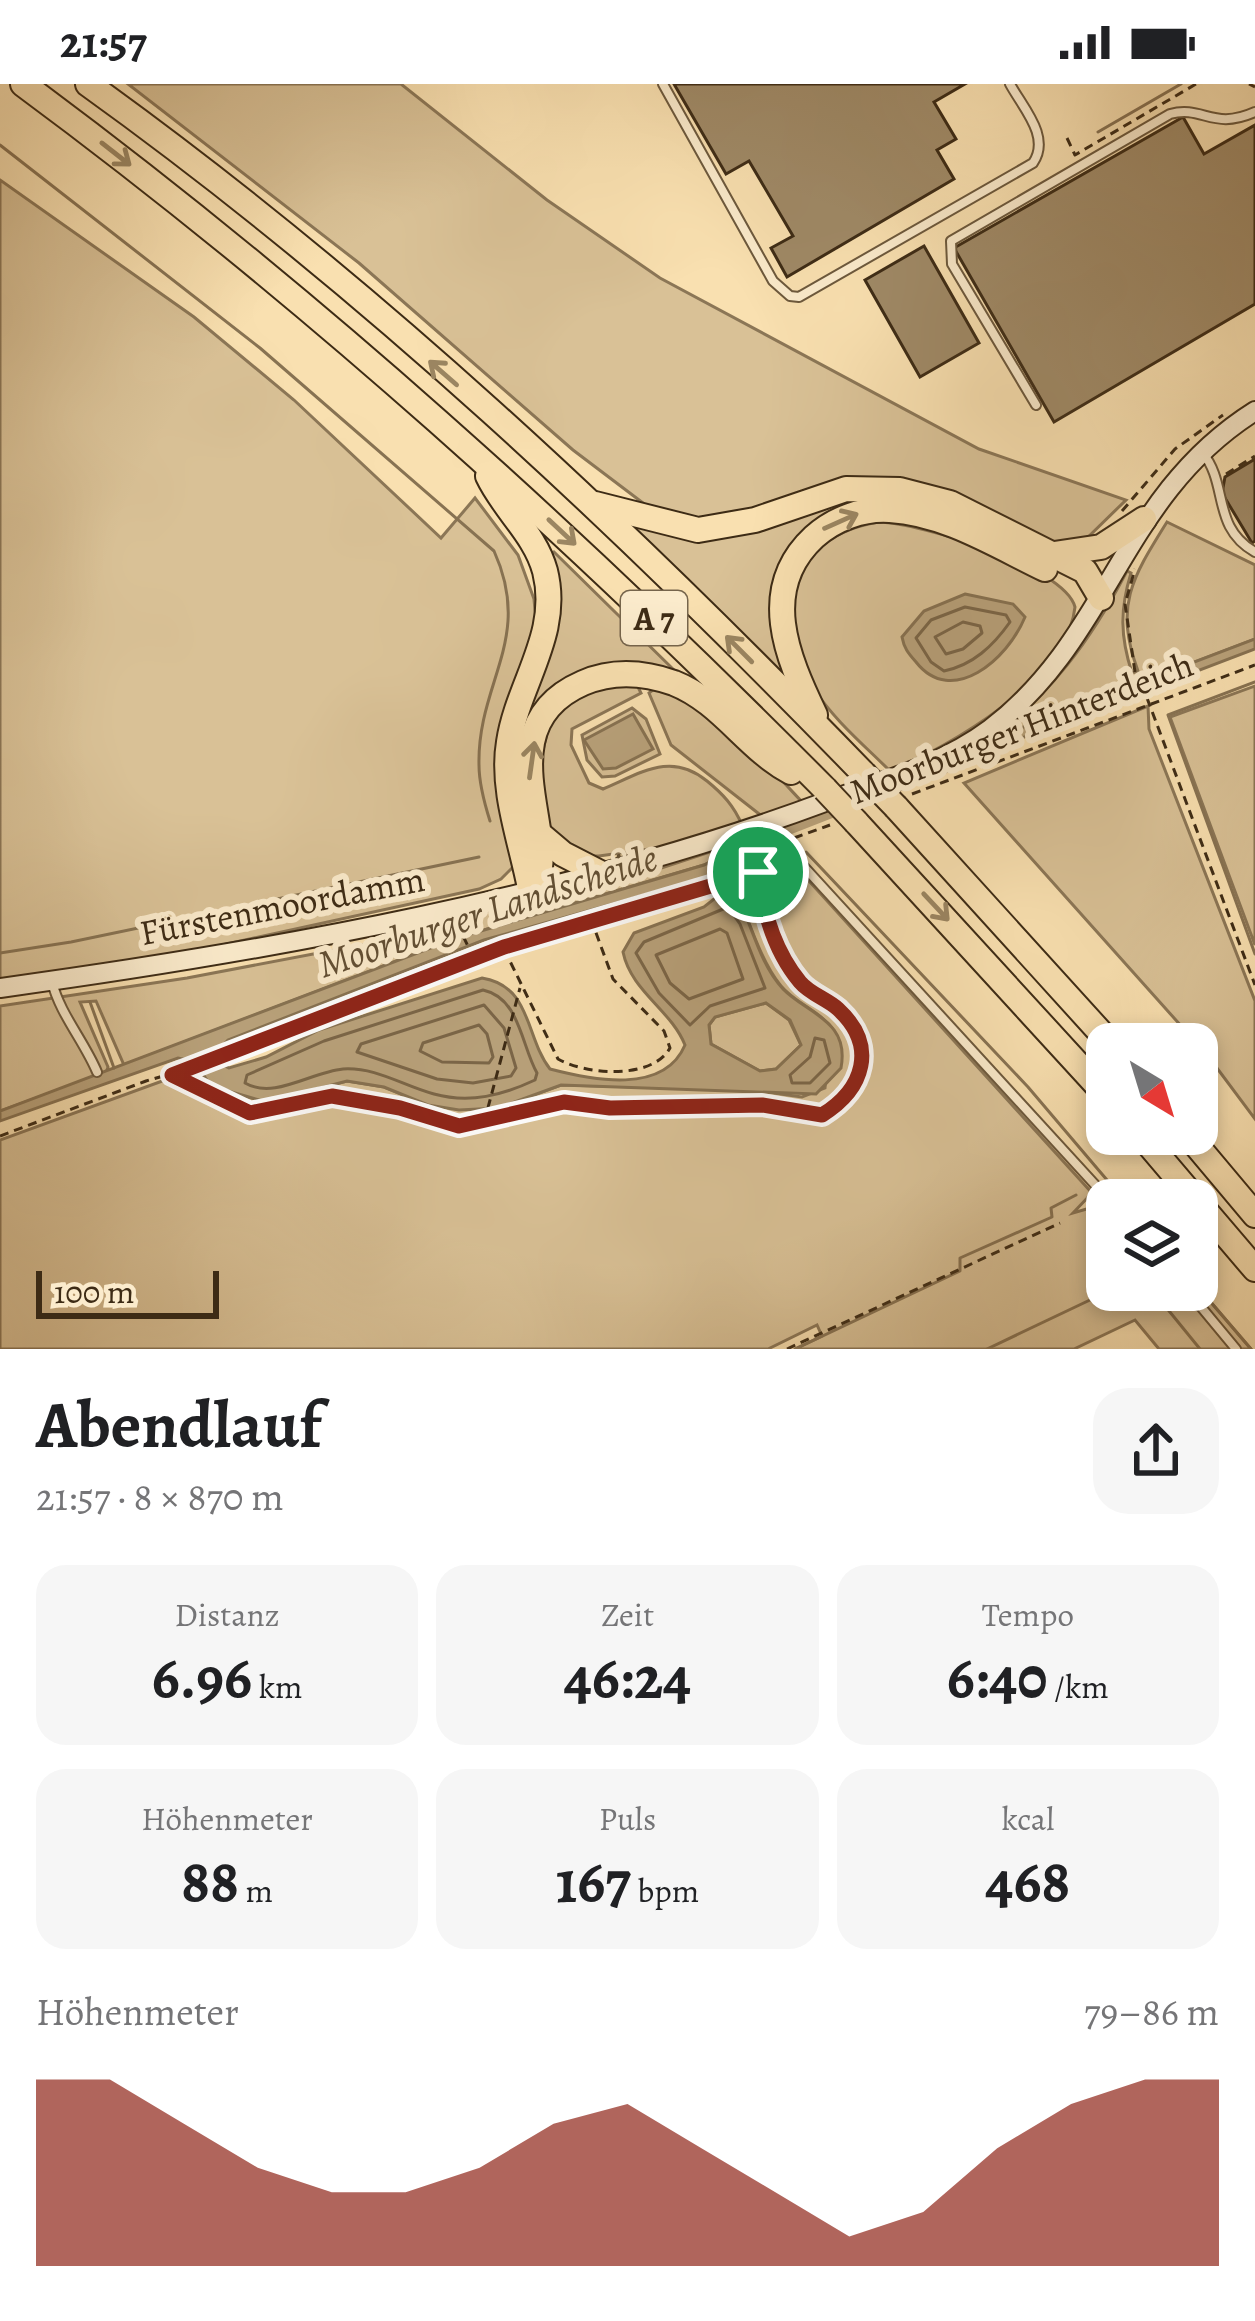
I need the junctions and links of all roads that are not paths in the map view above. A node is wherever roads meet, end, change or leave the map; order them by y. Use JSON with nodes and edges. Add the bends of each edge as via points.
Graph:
{"nodes":[{"id":1,"x":23,"y":84,"type":"edge"},
{"id":2,"x":88,"y":84,"type":"edge"},
{"id":3,"x":663,"y":84,"type":"edge"},
{"id":4,"x":1010,"y":84,"type":"edge"},
{"id":5,"x":1255,"y":112,"type":"edge"},
{"id":6,"x":1036,"y":405,"type":"dead end"},
{"id":7,"x":1245,"y":409,"type":"edge"},
{"id":8,"x":1201,"y":451,"type":"junction"},
{"id":9,"x":476,"y":453,"type":"junction"},
{"id":10,"x":588,"y":502,"type":"junction"},
{"id":11,"x":1144,"y":519,"type":"junction"},
{"id":12,"x":1255,"y":552,"type":"edge"},
{"id":13,"x":1052,"y":554,"type":"junction"},
{"id":14,"x":1101,"y":598,"type":"junction"},
{"id":15,"x":823,"y":731,"type":"junction"},
{"id":16,"x":825,"y":789,"type":"junction"},
{"id":17,"x":537,"y":832,"type":"junction"},
{"id":18,"x":785,"y":846,"type":"road end"},
{"id":19,"x":600,"y":872,"type":"junction"},
{"id":20,"x":530,"y":888,"type":"junction"},
{"id":21,"x":52,"y":981,"type":"junction"},
{"id":22,"x":0,"y":988,"type":"edge"},
{"id":23,"x":1093,"y":1023,"type":"edge"},
{"id":24,"x":97,"y":1072,"type":"dead end"},
{"id":25,"x":1086,"y":1074,"type":"edge"},
{"id":26,"x":1158,"y":1155,"type":"edge"},
{"id":27,"x":1205,"y":1155,"type":"edge"},
{"id":28,"x":1090,"y":1179,"type":"edge"},
{"id":29,"x":1179,"y":1179,"type":"edge"},
{"id":30,"x":1255,"y":1215,"type":"edge"},
{"id":31,"x":1218,"y":1225,"type":"edge"},
{"id":32,"x":1255,"y":1269,"type":"edge"},
{"id":33,"x":1204,"y":1311,"type":"edge"},
{"id":34,"x":1236,"y":1349,"type":"edge"}],
"edges":[{"from":1,"to":9,"type":"highway","number":"A 7","one_way":true,"via":[[242,251]]},
{"from":10,"to":2,"type":"highway","number":"A 7","one_way":true,"via":[[367,305]]},
{"from":3,"to":4,"type":"lane","via":[[773,280],[799,297],[1033,163],[1039,137]]},
{"from":5,"to":6,"type":"lane","via":[[1224,122],[1170,114],[951,241],[948,256]]},
{"from":7,"to":8,"type":"main road","name":"Fürstenmoordamm"},
{"from":8,"to":11,"type":"main road","name":"Fürstenmoordamm"},
{"from":8,"to":12,"type":"lane","via":[[1214,466],[1217,501],[1236,537]]},
{"from":9,"to":16,"type":"highway","number":"A 7","one_way":true},
{"from":9,"to":20,"type":"highway","via":[[531,539],[547,582],[546,629],[507,764]]},
{"from":10,"to":13,"type":"highway","via":[[698,530],[846,489],[900,490],[950,503]]},
{"from":15,"to":10,"type":"highway","number":"A 7","one_way":true},
{"from":11,"to":13,"type":"highway","via":[[1101,547]]},
{"from":11,"to":14,"type":"main road","name":"Fürstenmoordamm"},
{"from":13,"to":14,"type":"highway","via":[[1090,574]]},
{"from":15,"to":14,"type":"highway","one_way":true,"via":[[788,653],[781,601],[794,559],[840,519],[887,509],[933,518]]},
{"from":14,"to":19,"type":"main road","name":"Fürstenmoordamm","via":[[1060,660],[961,748],[730,838]]},
{"from":15,"to":23,"type":"highway","number":"A 7","bridge":true,"via":[[900,802]]},
{"from":17,"to":16,"type":"highway","one_way":true,"via":[[529,773],[541,725],[570,690],[609,675],[652,676],[693,692],[777,764]]},
{"from":16,"to":25,"type":"highway","number":"A 7","one_way":true,"bridge":true,"via":[[847,822]]},
{"from":17,"to":19,"type":"highway"},
{"from":17,"to":20,"type":"highway","via":[[543,867]]},
{"from":18,"to":28,"type":"lane"},
{"from":19,"to":20,"type":"main road","name":"Fürstenmoordamm"},
{"from":20,"to":21,"type":"main road","name":"Fürstenmoordamm"},
{"from":21,"to":22,"type":"main road","name":"Fürstenmoordamm"},
{"from":21,"to":24,"type":"lane"},
{"from":26,"to":29,"type":"highway"},
{"from":27,"to":30,"type":"highway"},
{"from":31,"to":32,"type":"highway"},
{"from":33,"to":34,"type":"lane"}]}
